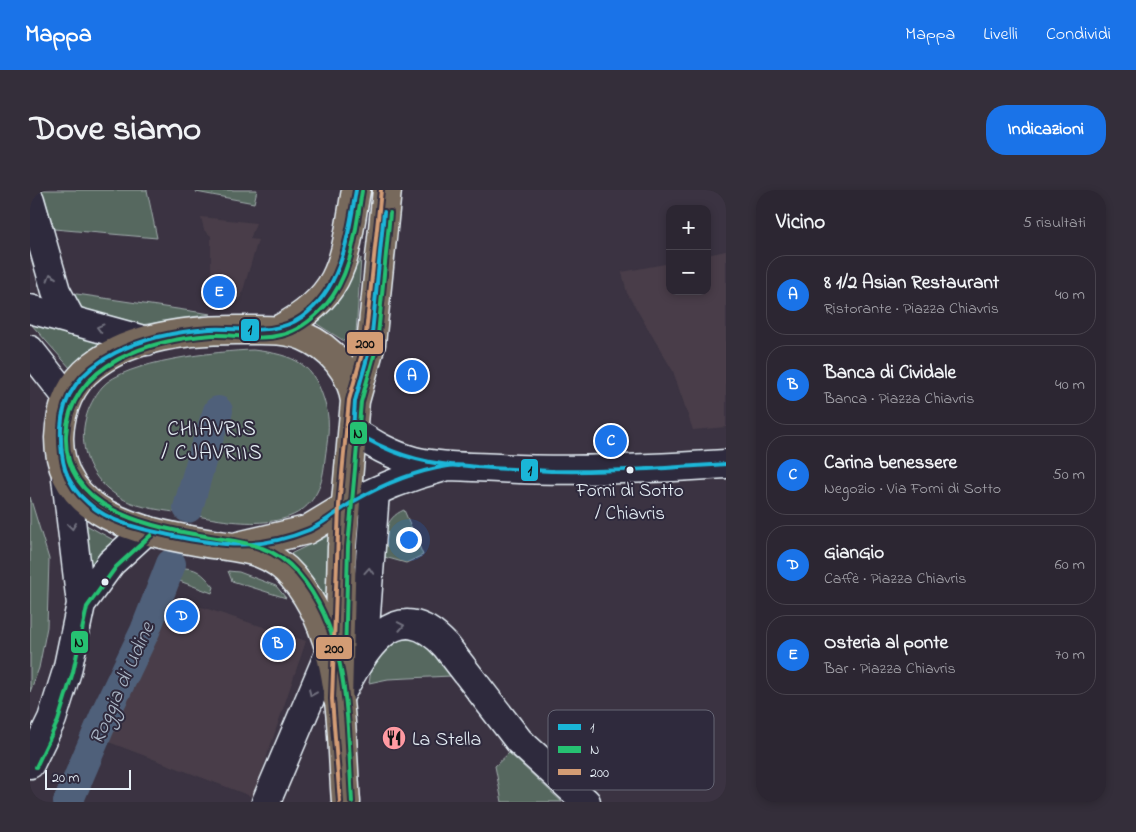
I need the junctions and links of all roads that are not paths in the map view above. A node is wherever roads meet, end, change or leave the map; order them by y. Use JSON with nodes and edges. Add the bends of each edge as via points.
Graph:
{"nodes":[{"id":1,"x":356,"y":190,"type":"edge"},
{"id":2,"x":387,"y":190,"type":"edge"},
{"id":3,"x":30,"y":200,"type":"edge"},
{"id":4,"x":30,"y":309,"type":"edge"},
{"id":5,"x":72,"y":321,"type":"junction"},
{"id":6,"x":278,"y":330,"type":"junction"},
{"id":7,"x":147,"y":341,"type":"junction"},
{"id":8,"x":30,"y":350,"type":"edge"},
{"id":9,"x":67,"y":397,"type":"junction"},
{"id":10,"x":355,"y":401,"type":"junction"},
{"id":11,"x":354,"y":431,"type":"junction"},
{"id":12,"x":726,"y":464,"type":"edge"},
{"id":13,"x":449,"y":465,"type":"junction"},
{"id":14,"x":66,"y":478,"type":"junction"},
{"id":15,"x":375,"y":492,"type":"junction"},
{"id":16,"x":345,"y":507,"type":"junction"},
{"id":17,"x":148,"y":530,"type":"junction"},
{"id":18,"x":238,"y":546,"type":"junction"},
{"id":19,"x":81,"y":604,"type":"junction"},
{"id":20,"x":331,"y":648,"type":"junction"},
{"id":21,"x":363,"y":655,"type":"junction"},
{"id":22,"x":338,"y":699,"type":"junction"},
{"id":23,"x":30,"y":764,"type":"edge"},
{"id":24,"x":548,"y":767,"type":"edge"},
{"id":25,"x":573,"y":790,"type":"edge"},
{"id":26,"x":266,"y":802,"type":"edge"},
{"id":27,"x":346,"y":802,"type":"edge"},
{"id":28,"x":586,"y":802,"type":"edge"}],
"edges":[{"from":1,"to":6,"type":"main road","via":[[343,261],[335,282],[321,301],[301,318]]},
{"from":2,"to":10,"type":"main road","via":[[371,344]]},
{"from":5,"to":3,"type":"street","one_way":true,"via":[[56,291]]},
{"from":4,"to":5,"type":"street"},
{"from":7,"to":5,"type":"street","one_way":true},
{"from":6,"to":7,"type":"main road","via":[[188,331]]},
{"from":6,"to":10,"type":"main road","via":[[303,337],[337,360],[350,379]]},
{"from":7,"to":9,"type":"main road","via":[[117,352],[93,366]]},
{"from":8,"to":9,"type":"street"},
{"from":9,"to":14,"type":"main road","via":[[60,438]]},
{"from":10,"to":11,"type":"main road"},
{"from":11,"to":13,"type":"street","via":[[398,456],[416,462]]},
{"from":11,"to":16,"type":"main road"},
{"from":12,"to":13,"type":"street","via":[[594,471]]},
{"from":13,"to":15,"type":"street","via":[[416,474]]},
{"from":14,"to":17,"type":"main road","via":[[90,505],[116,520]]},
{"from":14,"to":19,"type":"street","one_way":true},
{"from":15,"to":16,"type":"street"},
{"from":21,"to":15,"type":"street","one_way":true},
{"from":16,"to":18,"type":"main road","via":[[307,530]]},
{"from":16,"to":22,"type":"main road"},
{"from":17,"to":18,"type":"main road","via":[[201,542]]},
{"from":17,"to":19,"type":"street","via":[[112,563]]},
{"from":18,"to":20,"type":"main road","via":[[266,556],[291,575],[319,615]]},
{"from":19,"to":23,"type":"street","via":[[52,719]]},
{"from":20,"to":22,"type":"main road"},
{"from":20,"to":26,"type":"street","one_way":true},
{"from":21,"to":22,"type":"street"},
{"from":21,"to":24,"type":"street","one_way":true,"via":[[373,641],[389,629],[407,623],[429,630],[446,646],[519,741]]},
{"from":22,"to":27,"type":"main road"},
{"from":25,"to":28,"type":"street","one_way":true}]}
